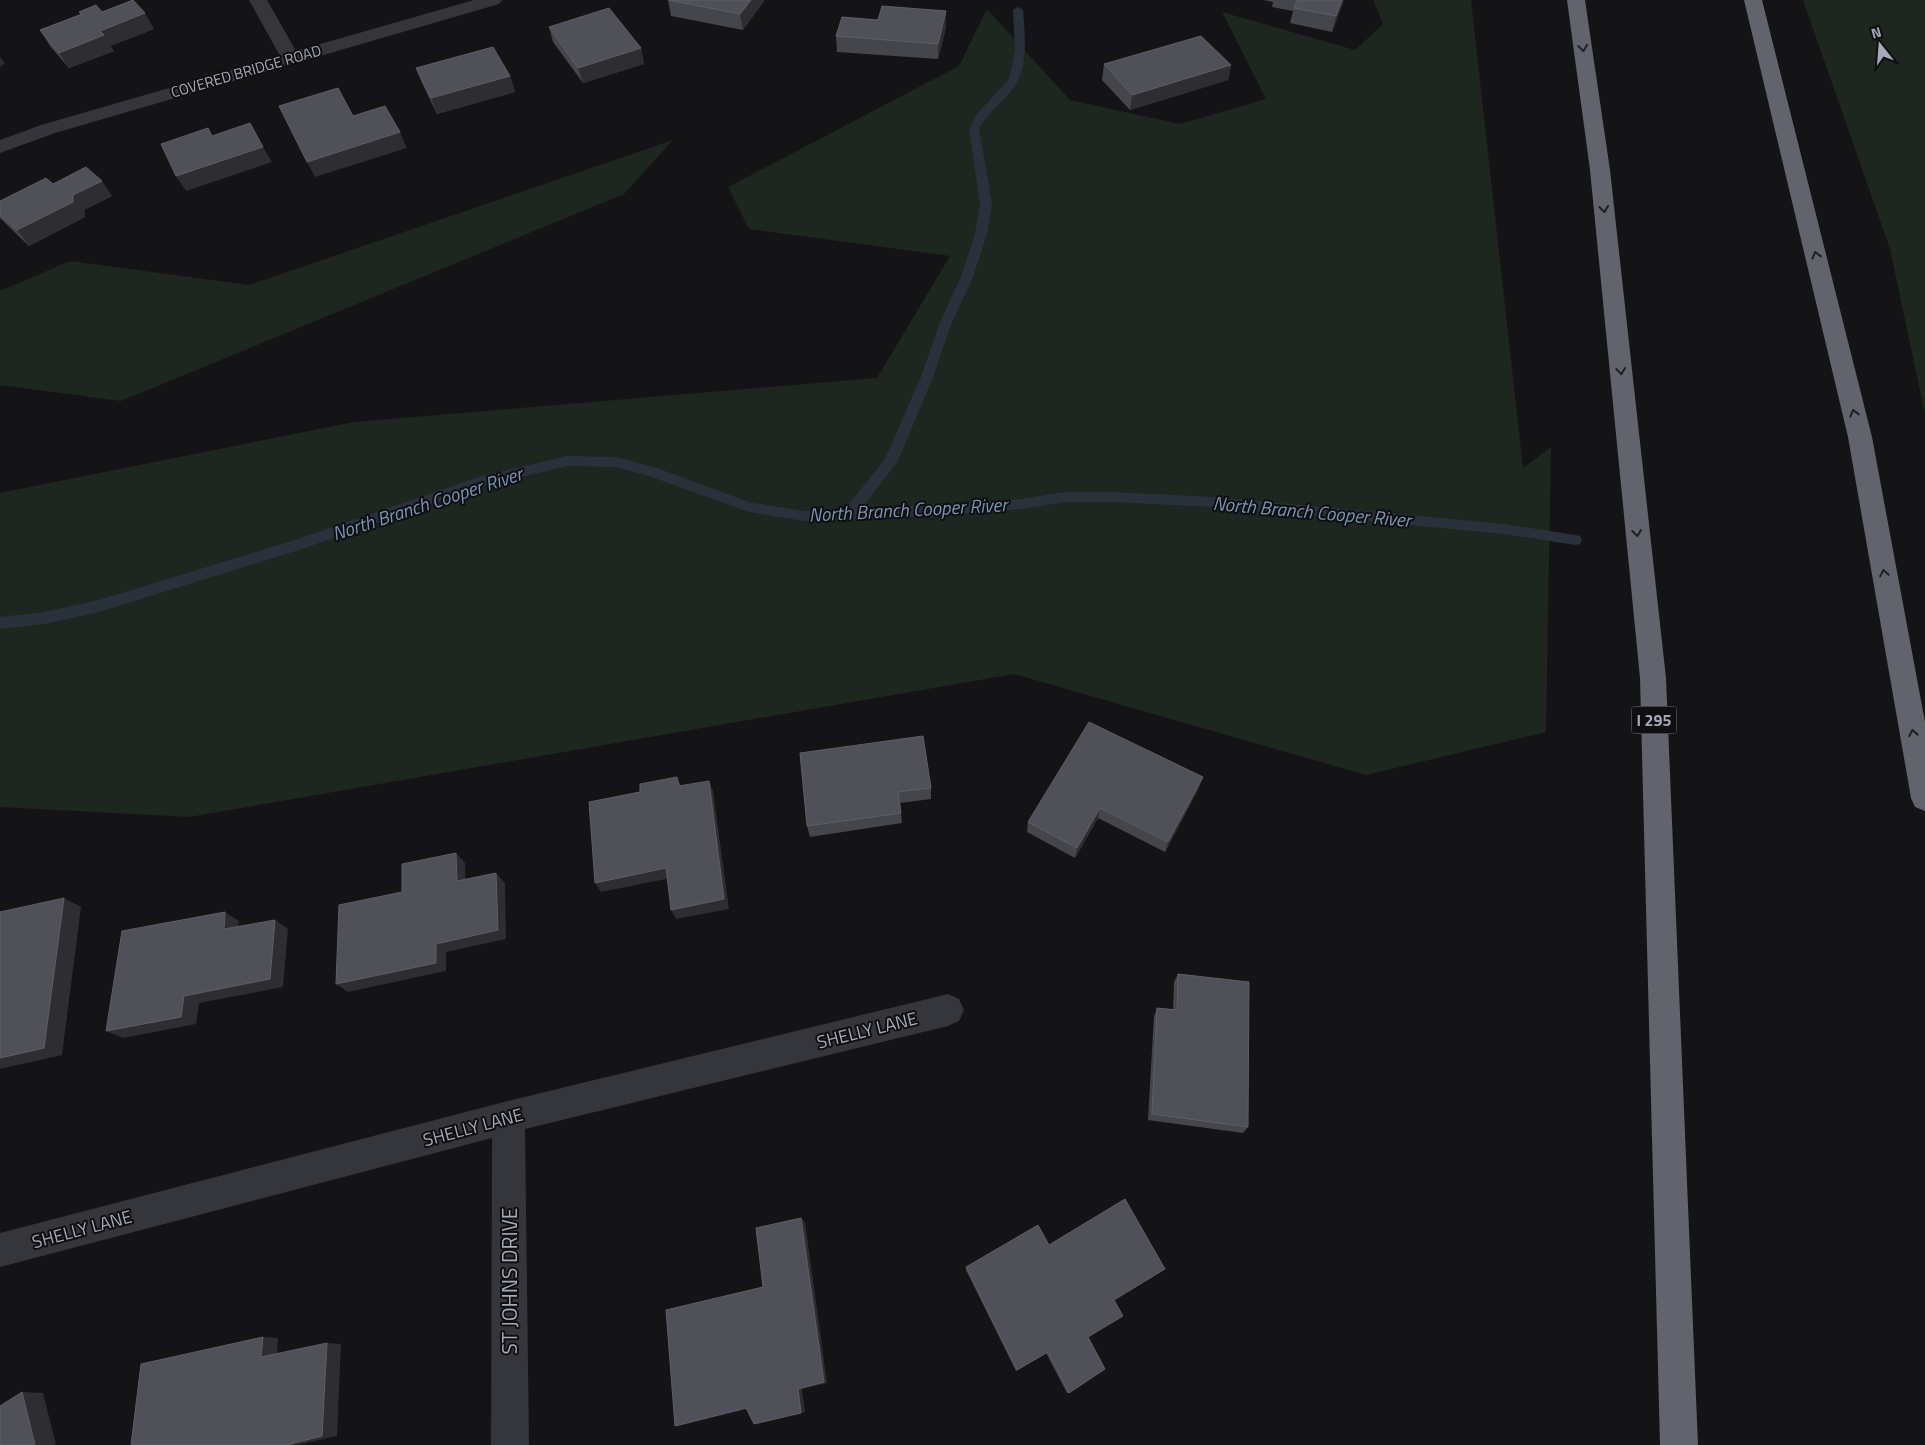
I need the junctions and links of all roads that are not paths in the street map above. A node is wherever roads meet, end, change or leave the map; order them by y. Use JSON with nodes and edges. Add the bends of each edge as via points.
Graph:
{"nodes":[{"id":1,"x":258,"y":0,"type":"edge"},
{"id":2,"x":493,"y":0,"type":"edge"},
{"id":3,"x":1576,"y":0,"type":"edge"},
{"id":4,"x":1753,"y":0,"type":"edge"},
{"id":5,"x":290,"y":58,"type":"junction"},
{"id":6,"x":0,"y":147,"type":"edge"},
{"id":7,"x":1925,"y":798,"type":"edge"},
{"id":8,"x":948,"y":1010,"type":"dead end"},
{"id":9,"x":508,"y":1117,"type":"junction"},
{"id":10,"x":0,"y":1250,"type":"edge"},
{"id":11,"x":510,"y":1445,"type":"edge"},
{"id":12,"x":1679,"y":1445,"type":"edge"}],
"edges":[{"from":1,"to":5,"type":"street"},
{"from":2,"to":5,"type":"street","name":"COVERED BRIDGE ROAD"},
{"from":3,"to":12,"type":"highway","number":"I 295","one_way":true,"via":[[1600,170],[1653,678]]},
{"from":7,"to":4,"type":"highway","one_way":true,"via":[[1860,437]]},
{"from":5,"to":6,"type":"street","name":"COVERED BRIDGE ROAD","via":[[48,129]]},
{"from":8,"to":9,"type":"street","name":"SHELLY LANE"},
{"from":9,"to":10,"type":"street","name":"SHELLY LANE"},
{"from":9,"to":11,"type":"street","name":"ST JOHNS DRIVE"}]}
